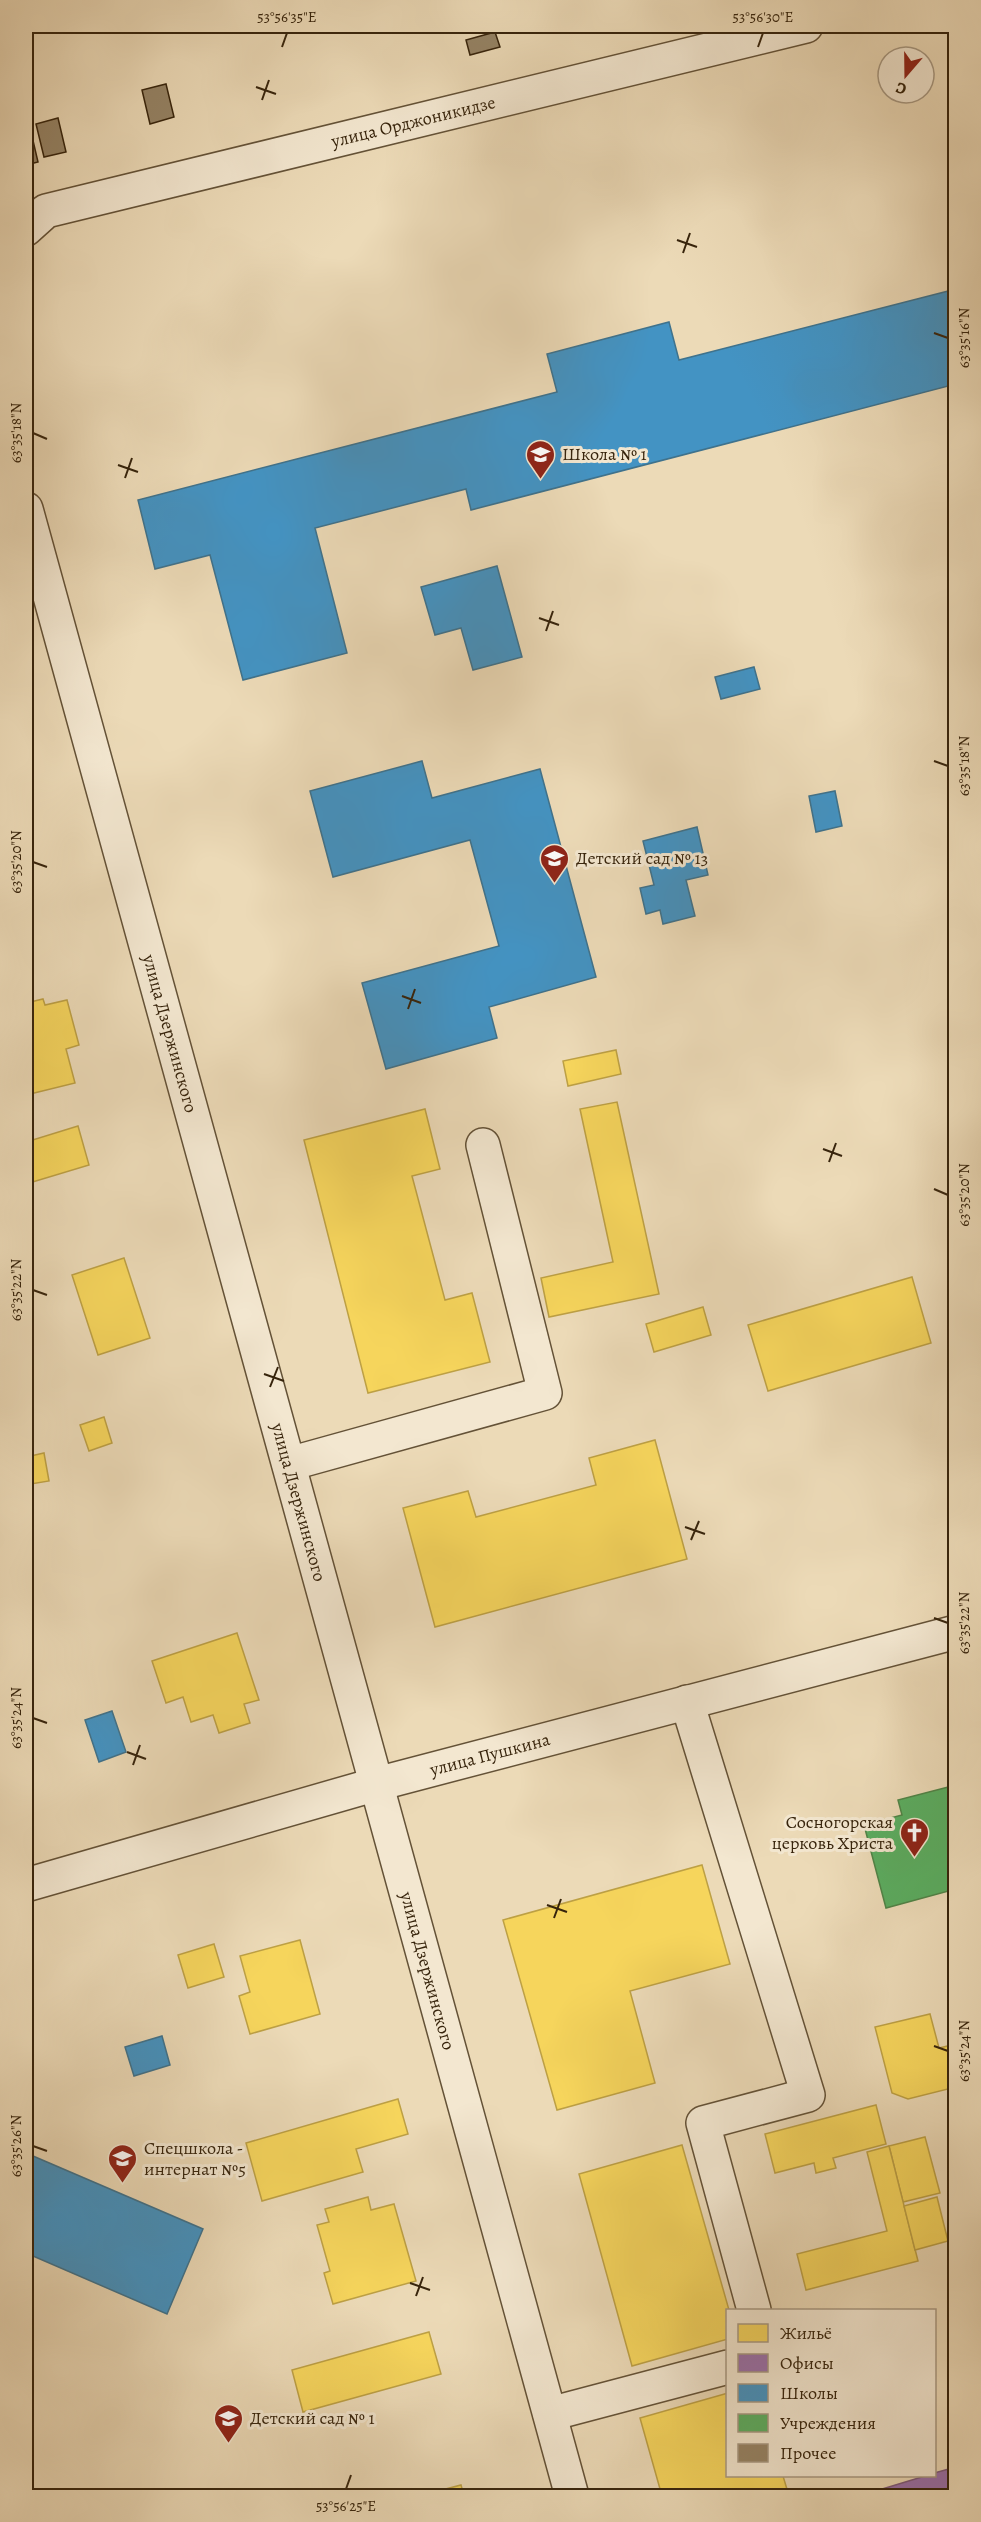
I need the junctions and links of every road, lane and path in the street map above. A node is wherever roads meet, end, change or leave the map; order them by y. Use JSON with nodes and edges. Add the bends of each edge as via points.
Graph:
{"nodes":[{"id":1,"x":806,"y":26,"type":"edge"},
{"id":2,"x":764,"y":31,"type":"edge"},
{"id":3,"x":26,"y":229,"type":"edge"},
{"id":4,"x":26,"y":509,"type":"edge"},
{"id":5,"x":483,"y":1145,"type":"dead end"},
{"id":6,"x":289,"y":1464,"type":"junction"},
{"id":7,"x":956,"y":1632,"type":"edge"},
{"id":8,"x":687,"y":1702,"type":"junction"},
{"id":9,"x":377,"y":1784,"type":"junction"},
{"id":10,"x":26,"y":1885,"type":"edge"},
{"id":11,"x":754,"y":2309,"type":"edge"},
{"id":12,"x":726,"y":2368,"type":"edge"},
{"id":13,"x":550,"y":2414,"type":"junction"},
{"id":14,"x":572,"y":2496,"type":"edge"}],
"edges":[{"from":1,"to":2,"type":"street","name":"улица Орджоникидзе"},
{"from":2,"to":3,"type":"street","name":"улица Орджоникидзе","via":[[46,211]]},
{"from":4,"to":6,"type":"street","name":"улица Дзержинского"},
{"from":5,"to":6,"type":"street","via":[[545,1393]]},
{"from":6,"to":9,"type":"street","name":"улица Дзержинского"},
{"from":7,"to":8,"type":"street","name":"улица Пушкина"},
{"from":8,"to":9,"type":"street","name":"улица Пушкина"},
{"from":8,"to":11,"type":"street","via":[[808,2095],[703,2123]]},
{"from":9,"to":10,"type":"street","name":"улица Пушкина"},
{"from":9,"to":13,"type":"street","name":"улица Дзержинского"},
{"from":12,"to":13,"type":"street"},
{"from":13,"to":14,"type":"street","name":"улица Дзержинского"}]}
